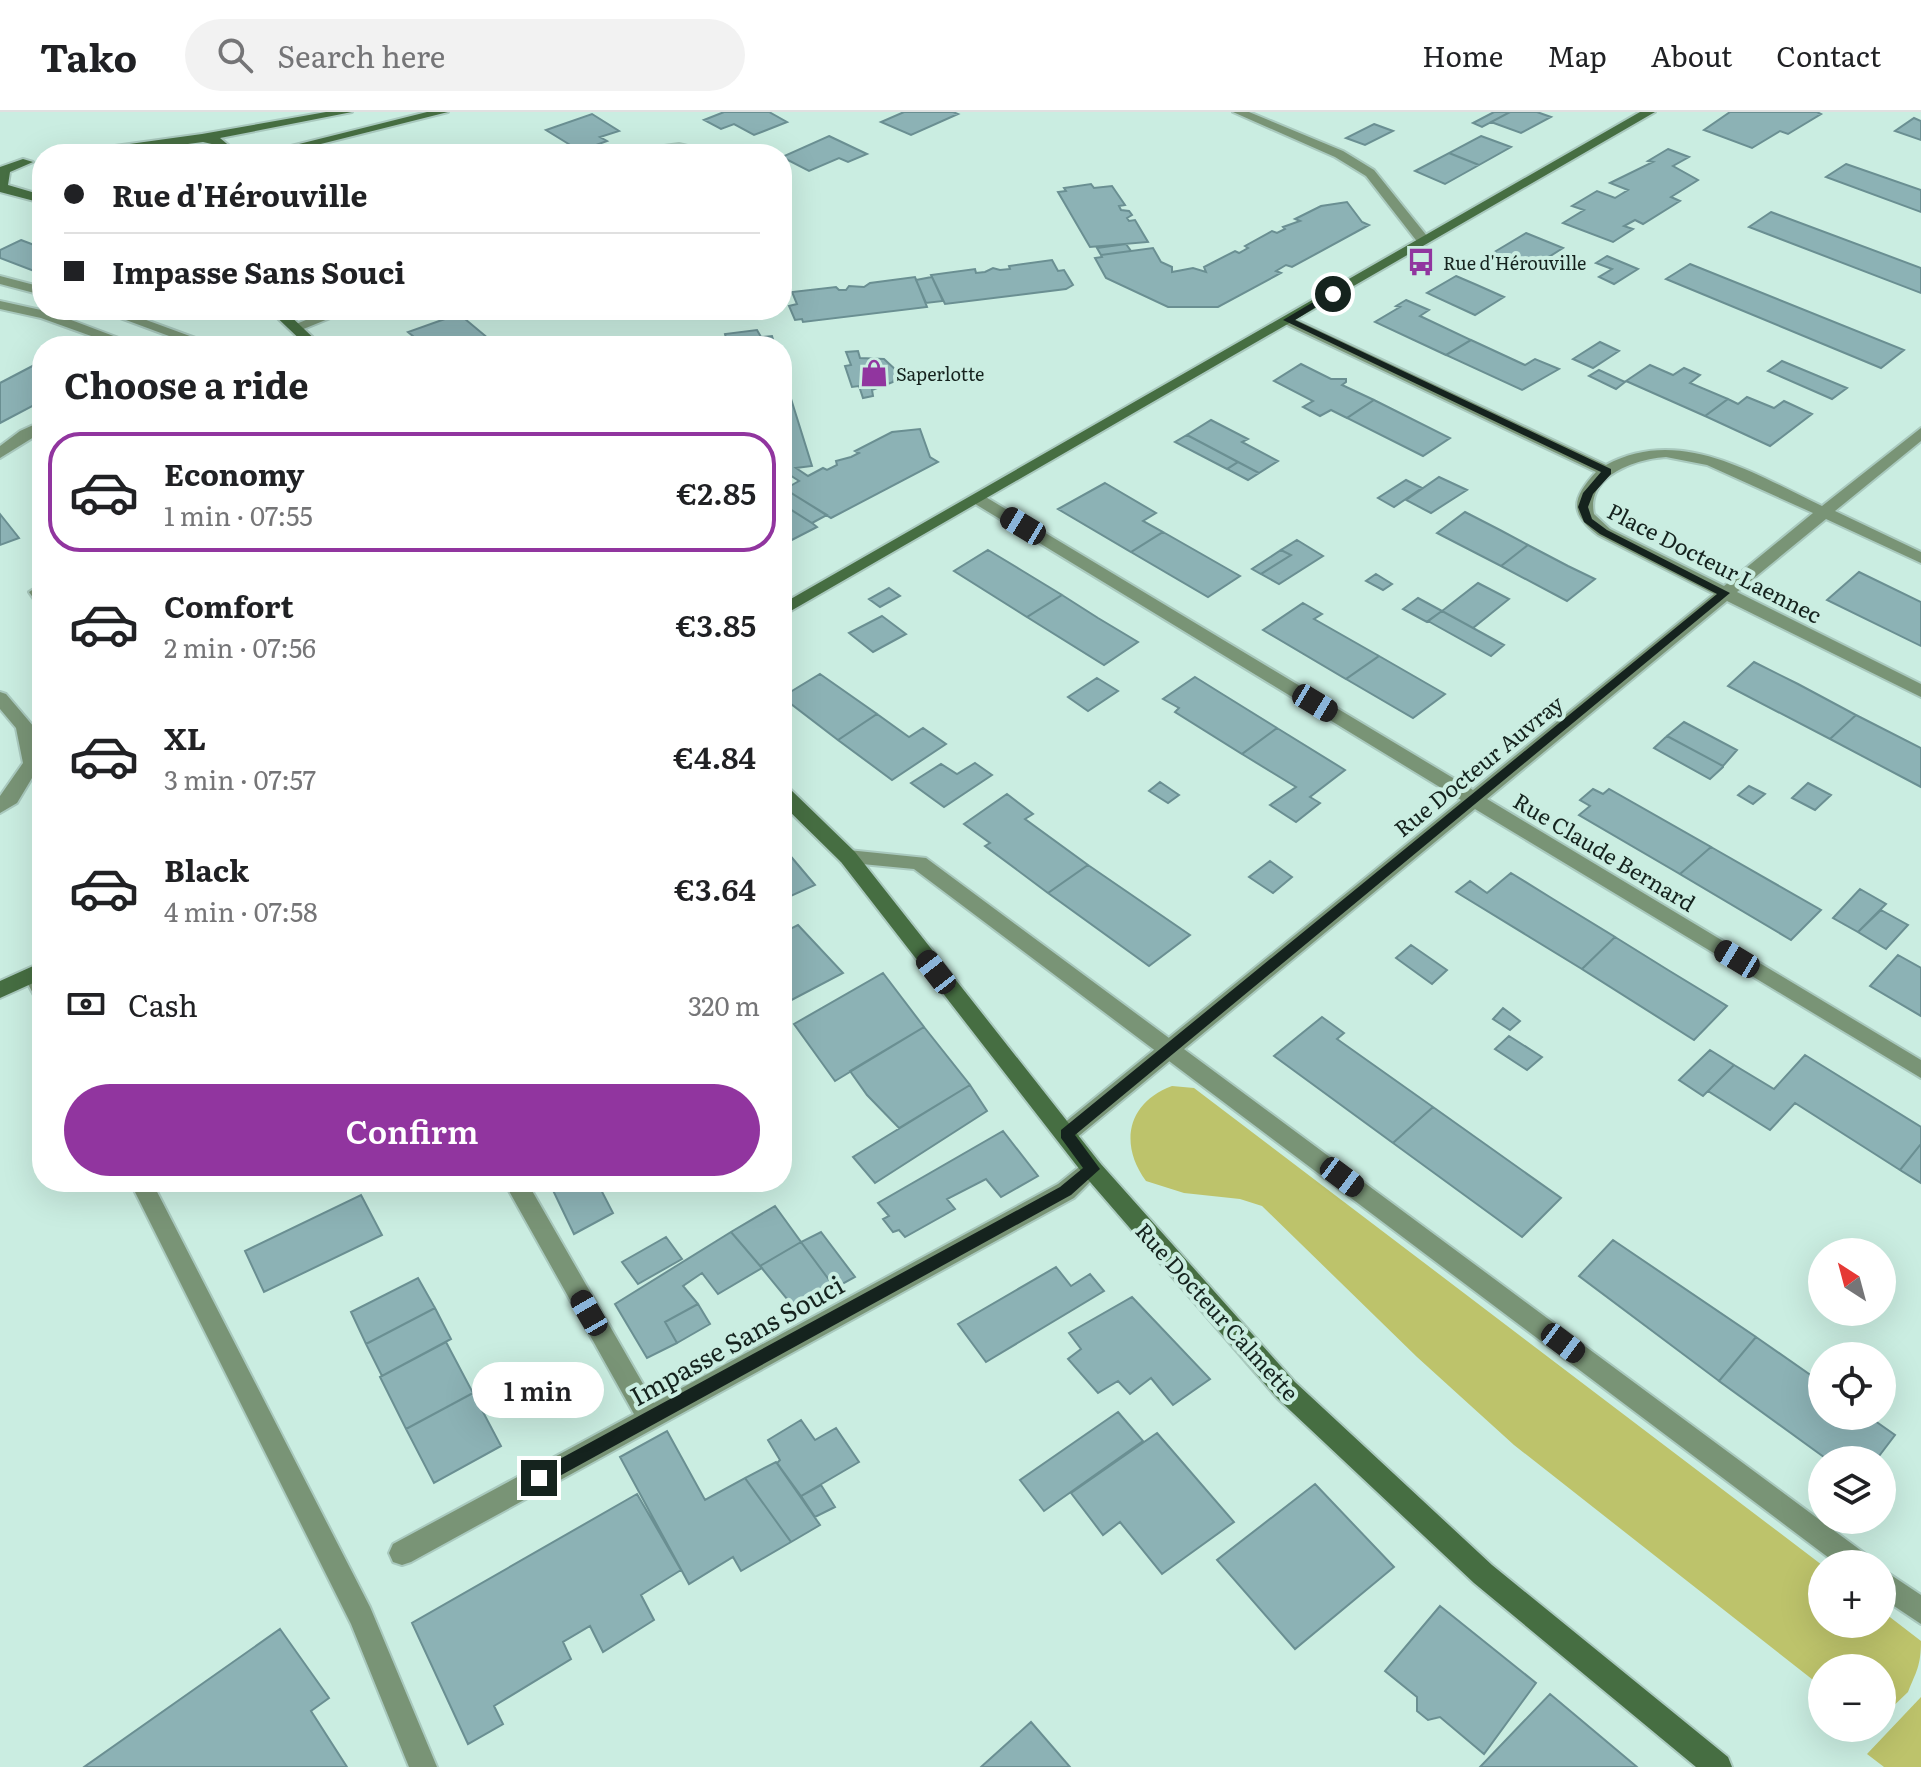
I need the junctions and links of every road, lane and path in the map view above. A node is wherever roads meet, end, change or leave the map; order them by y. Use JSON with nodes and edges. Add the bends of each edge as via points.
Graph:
{"nodes":[{"id":1,"x":346,"y":112,"type":"edge"},
{"id":2,"x":442,"y":112,"type":"edge"},
{"id":3,"x":1239,"y":112,"type":"edge"},
{"id":4,"x":1649,"y":112,"type":"edge"},
{"id":5,"x":202,"y":138,"type":"junction"},
{"id":6,"x":158,"y":144,"type":"edge"},
{"id":7,"x":222,"y":144,"type":"edge"},
{"id":8,"x":307,"y":144,"type":"edge"},
{"id":9,"x":32,"y":161,"type":"edge"},
{"id":10,"x":27,"y":162,"type":"junction"},
{"id":11,"x":0,"y":165,"type":"edge"},
{"id":12,"x":32,"y":192,"type":"edge"},
{"id":13,"x":6,"y":193,"type":"edge"},
{"id":14,"x":32,"y":197,"type":"edge"},
{"id":15,"x":1424,"y":241,"type":"junction"},
{"id":16,"x":0,"y":280,"type":"edge"},
{"id":17,"x":32,"y":288,"type":"edge"},
{"id":18,"x":0,"y":305,"type":"edge"},
{"id":19,"x":32,"y":312,"type":"edge"},
{"id":20,"x":59,"y":320,"type":"edge"},
{"id":21,"x":135,"y":320,"type":"edge"},
{"id":22,"x":288,"y":320,"type":"edge"},
{"id":23,"x":315,"y":320,"type":"edge"},
{"id":24,"x":1288,"y":320,"type":"junction"},
{"id":25,"x":296,"y":327,"type":"junction"},
{"id":26,"x":105,"y":336,"type":"edge"},
{"id":27,"x":181,"y":336,"type":"edge"},
{"id":28,"x":305,"y":336,"type":"edge"},
{"id":29,"x":32,"y":432,"type":"edge"},
{"id":30,"x":1921,"y":433,"type":"edge"},
{"id":31,"x":0,"y":453,"type":"edge"},
{"id":32,"x":1608,"y":472,"type":"junction"},
{"id":33,"x":978,"y":499,"type":"junction"},
{"id":34,"x":1824,"y":512,"type":"junction"},
{"id":35,"x":1921,"y":558,"type":"edge"},
{"id":36,"x":1725,"y":593,"type":"junction"},
{"id":37,"x":792,"y":605,"type":"edge"},
{"id":38,"x":1921,"y":691,"type":"edge"},
{"id":39,"x":0,"y":698,"type":"edge"},
{"id":40,"x":1473,"y":800,"type":"junction"},
{"id":41,"x":792,"y":803,"type":"edge"},
{"id":42,"x":0,"y":806,"type":"edge"},
{"id":43,"x":848,"y":857,"type":"junction"},
{"id":44,"x":32,"y":981,"type":"edge"},
{"id":45,"x":0,"y":990,"type":"edge"},
{"id":46,"x":1170,"y":1049,"type":"junction"},
{"id":47,"x":1921,"y":1070,"type":"edge"},
{"id":48,"x":1066,"y":1134,"type":"junction"},
{"id":49,"x":1092,"y":1169,"type":"junction"},
{"id":50,"x":146,"y":1192,"type":"edge"},
{"id":51,"x":521,"y":1192,"type":"edge"},
{"id":52,"x":649,"y":1418,"type":"junction"},
{"id":53,"x":1839,"y":1550,"type":"edge"},
{"id":54,"x":402,"y":1553,"type":"dead end"},
{"id":55,"x":1896,"y":1592,"type":"edge"},
{"id":56,"x":1921,"y":1611,"type":"edge"},
{"id":57,"x":423,"y":1767,"type":"edge"},
{"id":58,"x":1718,"y":1767,"type":"edge"}],
"edges":[{"from":1,"to":5,"type":"street"},
{"from":2,"to":8,"type":"street"},
{"from":3,"to":15,"type":"street","via":[[1339,154],[1370,173]]},
{"from":4,"to":15,"type":"street"},
{"from":5,"to":6,"type":"street"},
{"from":5,"to":7,"type":"street"},
{"from":9,"to":10,"type":"street"},
{"from":10,"to":11,"type":"street"},
{"from":10,"to":13,"type":"street","via":[[2,174]]},
{"from":12,"to":13,"type":"street"},
{"from":13,"to":14,"type":"street"},
{"from":15,"to":24,"type":"street"},
{"from":16,"to":17,"type":"street"},
{"from":18,"to":19,"type":"street"},
{"from":20,"to":26,"type":"street"},
{"from":21,"to":27,"type":"street"},
{"from":22,"to":25,"type":"street"},
{"from":23,"to":25,"type":"street"},
{"from":24,"to":32,"type":"street"},
{"from":24,"to":33,"type":"street"},
{"from":25,"to":28,"type":"street"},
{"from":29,"to":31,"type":"street"},
{"from":30,"to":34,"type":"street","name":"Rue Docteur Auvray"},
{"from":32,"to":34,"type":"street","name":"Place Docteur Laennec","via":[[1654,452],[1678,453]]},
{"from":32,"to":36,"type":"street","name":"Place Docteur Laennec","via":[[1588,493],[1583,507],[1588,520]]},
{"from":33,"to":37,"type":"street"},
{"from":33,"to":40,"type":"street","name":"Rue Claude Bernard"},
{"from":34,"to":35,"type":"street","name":"Place Docteur Laennec"},
{"from":34,"to":36,"type":"street","name":"Rue Docteur Auvray"},
{"from":36,"to":38,"type":"street","name":"Place Docteur Laennec"},
{"from":36,"to":40,"type":"street","name":"Rue Docteur Auvray"},
{"from":39,"to":42,"type":"street","via":[[25,727],[32,763]]},
{"from":40,"to":46,"type":"street","name":"Rue Docteur Auvray"},
{"from":40,"to":47,"type":"street","name":"Rue Claude Bernard"},
{"from":41,"to":43,"type":"street","name":"Rue Docteur Calmette"},
{"from":43,"to":46,"type":"street","via":[[919,863]]},
{"from":43,"to":48,"type":"street","name":"Rue Docteur Calmette"},
{"from":44,"to":45,"type":"street"},
{"from":46,"to":48,"type":"street","name":"Rue Docteur Auvray"},
{"from":46,"to":53,"type":"street"},
{"from":48,"to":49,"type":"street","name":"Rue Docteur Calmette"},
{"from":49,"to":52,"type":"street","name":"Impasse Sans Souci","via":[[1066,1191]]},
{"from":49,"to":58,"type":"street","name":"Rue Docteur Calmette","via":[[1286,1390],[1483,1574]]},
{"from":50,"to":57,"type":"street","via":[[361,1616]]},
{"from":51,"to":52,"type":"street"},
{"from":52,"to":54,"type":"street","name":"Impasse Sans Souci"},
{"from":55,"to":56,"type":"street"}]}
